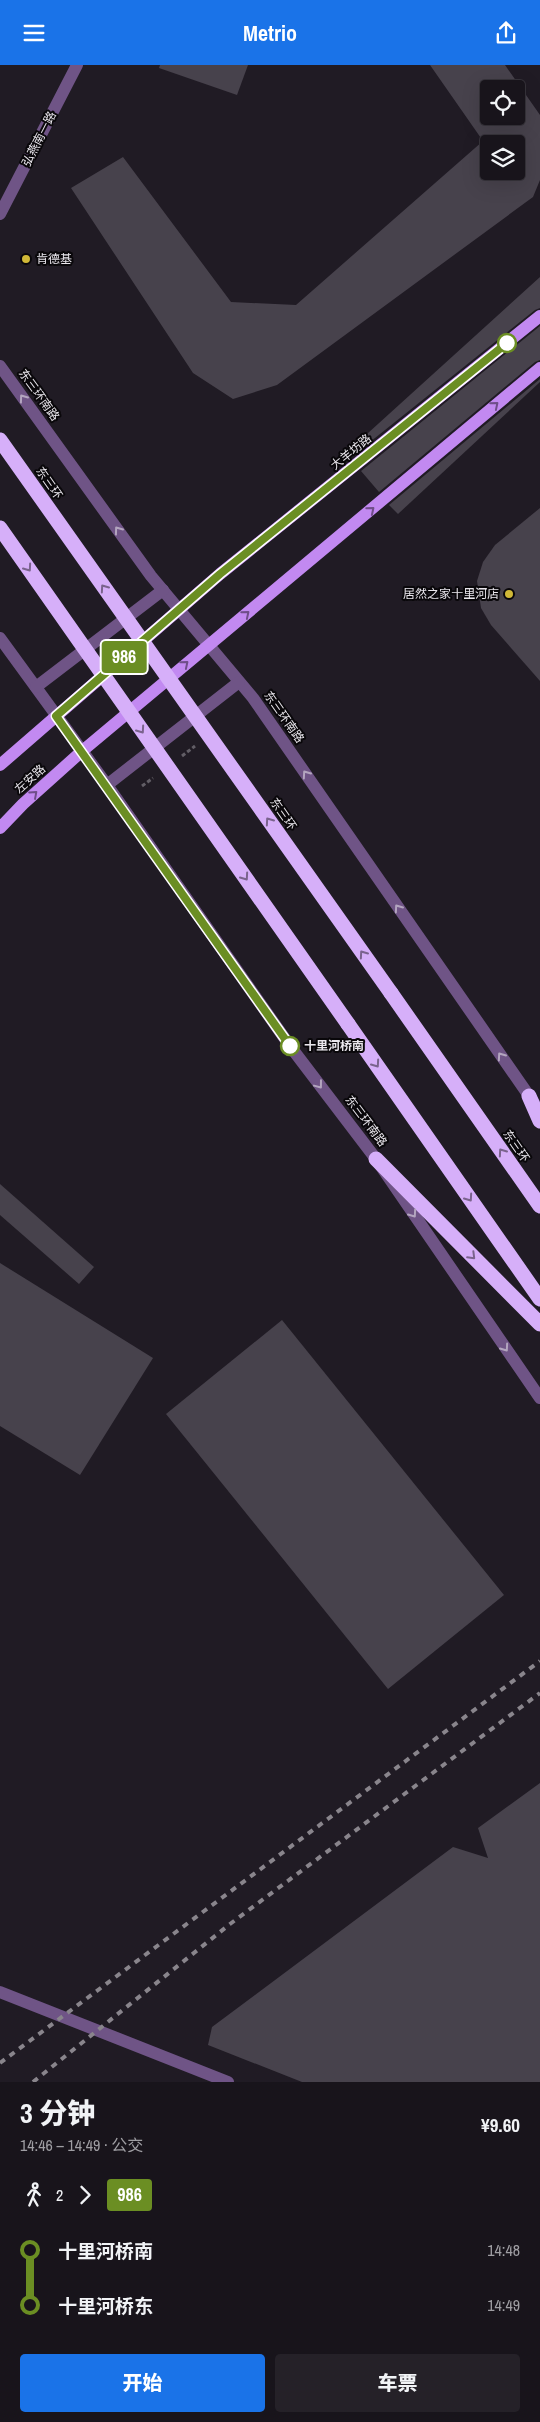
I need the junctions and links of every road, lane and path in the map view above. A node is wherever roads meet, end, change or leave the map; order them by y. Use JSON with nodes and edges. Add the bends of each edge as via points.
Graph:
{"nodes":[{"id":1,"x":77,"y":65,"type":"edge"},
{"id":2,"x":0,"y":214,"type":"edge"},
{"id":3,"x":540,"y":316,"type":"edge"},
{"id":4,"x":0,"y":366,"type":"edge"},
{"id":5,"x":540,"y":368,"type":"edge"},
{"id":6,"x":0,"y":440,"type":"edge"},
{"id":7,"x":0,"y":528,"type":"edge"},
{"id":8,"x":163,"y":590,"type":"junction"},
{"id":9,"x":179,"y":610,"type":"junction"},
{"id":10,"x":0,"y":638,"type":"edge"},
{"id":11,"x":208,"y":645,"type":"junction"},
{"id":12,"x":239,"y":682,"type":"junction"},
{"id":13,"x":36,"y":687,"type":"junction"},
{"id":14,"x":56,"y":716,"type":"junction"},
{"id":15,"x":81,"y":752,"type":"junction"},
{"id":16,"x":0,"y":765,"type":"edge"},
{"id":17,"x":107,"y":785,"type":"junction"},
{"id":18,"x":0,"y":828,"type":"edge"},
{"id":19,"x":529,"y":1096,"type":"junction"},
{"id":20,"x":540,"y":1112,"type":"edge"},
{"id":21,"x":540,"y":1121,"type":"edge"},
{"id":22,"x":376,"y":1159,"type":"junction"},
{"id":23,"x":540,"y":1206,"type":"edge"},
{"id":24,"x":540,"y":1299,"type":"edge"},
{"id":25,"x":540,"y":1324,"type":"edge"},
{"id":26,"x":540,"y":1398,"type":"edge"},
{"id":27,"x":0,"y":1992,"type":"edge"},
{"id":28,"x":228,"y":2082,"type":"edge"}],
"edges":[{"from":1,"to":2,"type":"street","name":"弘燕南一路"},
{"from":3,"to":9,"type":"main road","name":"大羊坊路"},
{"from":8,"to":4,"type":"street","name":"东三环南路","one_way":true},
{"from":11,"to":5,"type":"main road","one_way":true},
{"from":23,"to":6,"type":"highway","name":"东三环","one_way":true,"bridge":true},
{"from":7,"to":24,"type":"highway","one_way":true,"bridge":true},
{"from":8,"to":9,"type":"street","name":"东三环南路"},
{"from":8,"to":13,"type":"street"},
{"from":9,"to":11,"type":"street","name":"东三环南路"},
{"from":9,"to":14,"type":"main road","name":"大羊坊路"},
{"from":10,"to":13,"type":"street","name":"东三环南路"},
{"from":11,"to":12,"type":"street","name":"东三环南路"},
{"from":15,"to":11,"type":"main road","name":"左安路","one_way":true},
{"from":12,"to":17,"type":"street"},
{"from":19,"to":12,"type":"street","name":"东三环南路","one_way":true},
{"from":13,"to":14,"type":"street","name":"东三环南路"},
{"from":14,"to":15,"type":"street","name":"东三环南路"},
{"from":14,"to":16,"type":"main road"},
{"from":15,"to":17,"type":"street","name":"东三环南路"},
{"from":18,"to":15,"type":"main road","name":"左安路","one_way":true},
{"from":17,"to":22,"type":"street","name":"东三环南路","one_way":true,"via":[[290,1046]]},
{"from":19,"to":20,"type":"street","name":"东三环南路"},
{"from":19,"to":21,"type":"highway"},
{"from":22,"to":25,"type":"highway","one_way":true},
{"from":22,"to":26,"type":"street","name":"东三环南路","one_way":true},
{"from":27,"to":28,"type":"street"}]}
